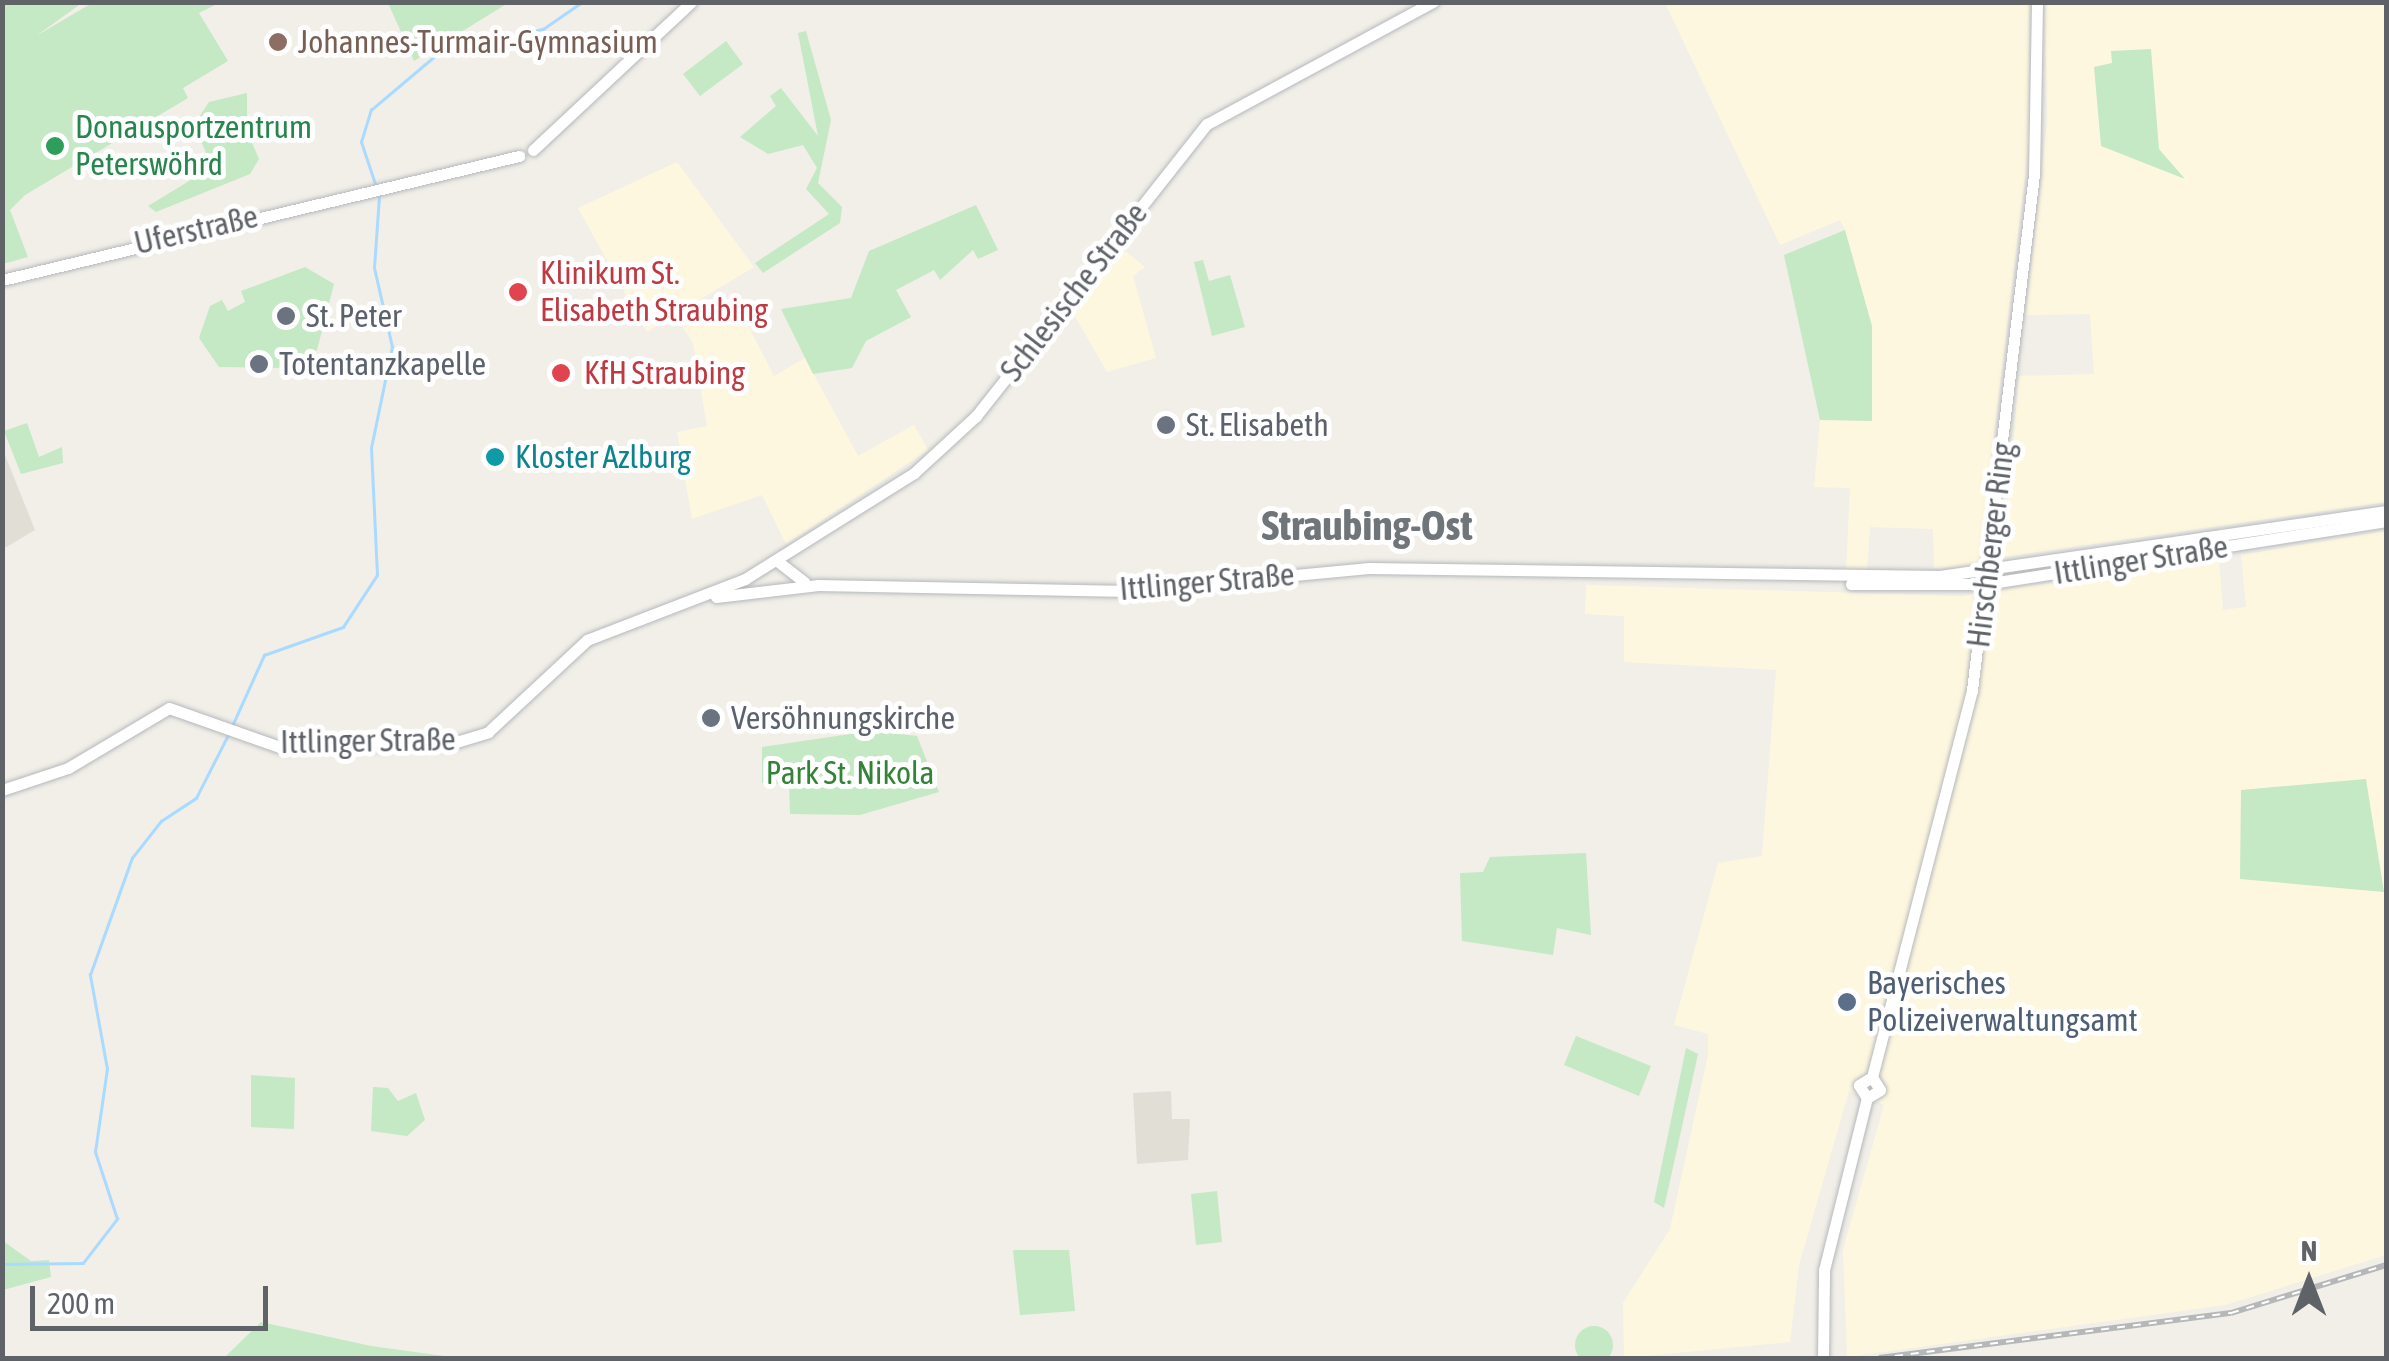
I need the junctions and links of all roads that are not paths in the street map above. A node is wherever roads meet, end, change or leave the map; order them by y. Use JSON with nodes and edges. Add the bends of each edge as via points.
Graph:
{"nodes":[{"id":1,"x":691,"y":2,"type":"edge"},
{"id":2,"x":1433,"y":2,"type":"edge"},
{"id":3,"x":2037,"y":2,"type":"edge"},
{"id":4,"x":2,"y":280,"type":"edge"},
{"id":5,"x":2386,"y":510,"type":"edge"},
{"id":6,"x":2386,"y":521,"type":"edge"},
{"id":7,"x":776,"y":560,"type":"junction"},
{"id":8,"x":1986,"y":578,"type":"junction"},
{"id":9,"x":818,"y":585,"type":"junction"},
{"id":10,"x":718,"y":591,"type":"joint"},
{"id":11,"x":697,"y":600,"type":"junction"},
{"id":12,"x":2,"y":790,"type":"edge"},
{"id":13,"x":1822,"y":1358,"type":"edge"}],
"edges":[{"from":1,"to":4,"type":"street","name":"Uferstraße","via":[[533,150],[530,160],[517,156],[392,189],[184,230]]},
{"from":2,"to":7,"type":"street","name":"Schlesische Straße","via":[[1207,124],[954,440]]},
{"from":3,"to":8,"type":"street","name":"Hirschberger Ring","via":[[2037,144]]},
{"from":5,"to":8,"type":"street","name":"Ittlinger Straße"},
{"from":6,"to":8,"type":"street","name":"Ittlinger Straße"},
{"from":7,"to":9,"type":"street","name":"Ittlinger Straße","via":[[795,580]]},
{"from":7,"to":10,"type":"street","name":"Schlesische Straße"},
{"from":8,"to":9,"type":"street","name":"Ittlinger Straße","via":[[1430,568],[1130,591]]},
{"from":8,"to":13,"type":"street","name":"Hirschberger Ring","via":[[1963,731],[1872,1078],[1880,1090],[1867,1098],[1824,1270]]},
{"from":9,"to":11,"type":"street","name":"Ittlinger Straße"},
{"from":10,"to":11,"type":"street","name":"Ittlinger Straße"},
{"from":11,"to":12,"type":"street","name":"Ittlinger Straße","via":[[586,640],[504,719],[464,741],[297,748],[246,736],[180,708],[152,714],[68,768]]}]}
